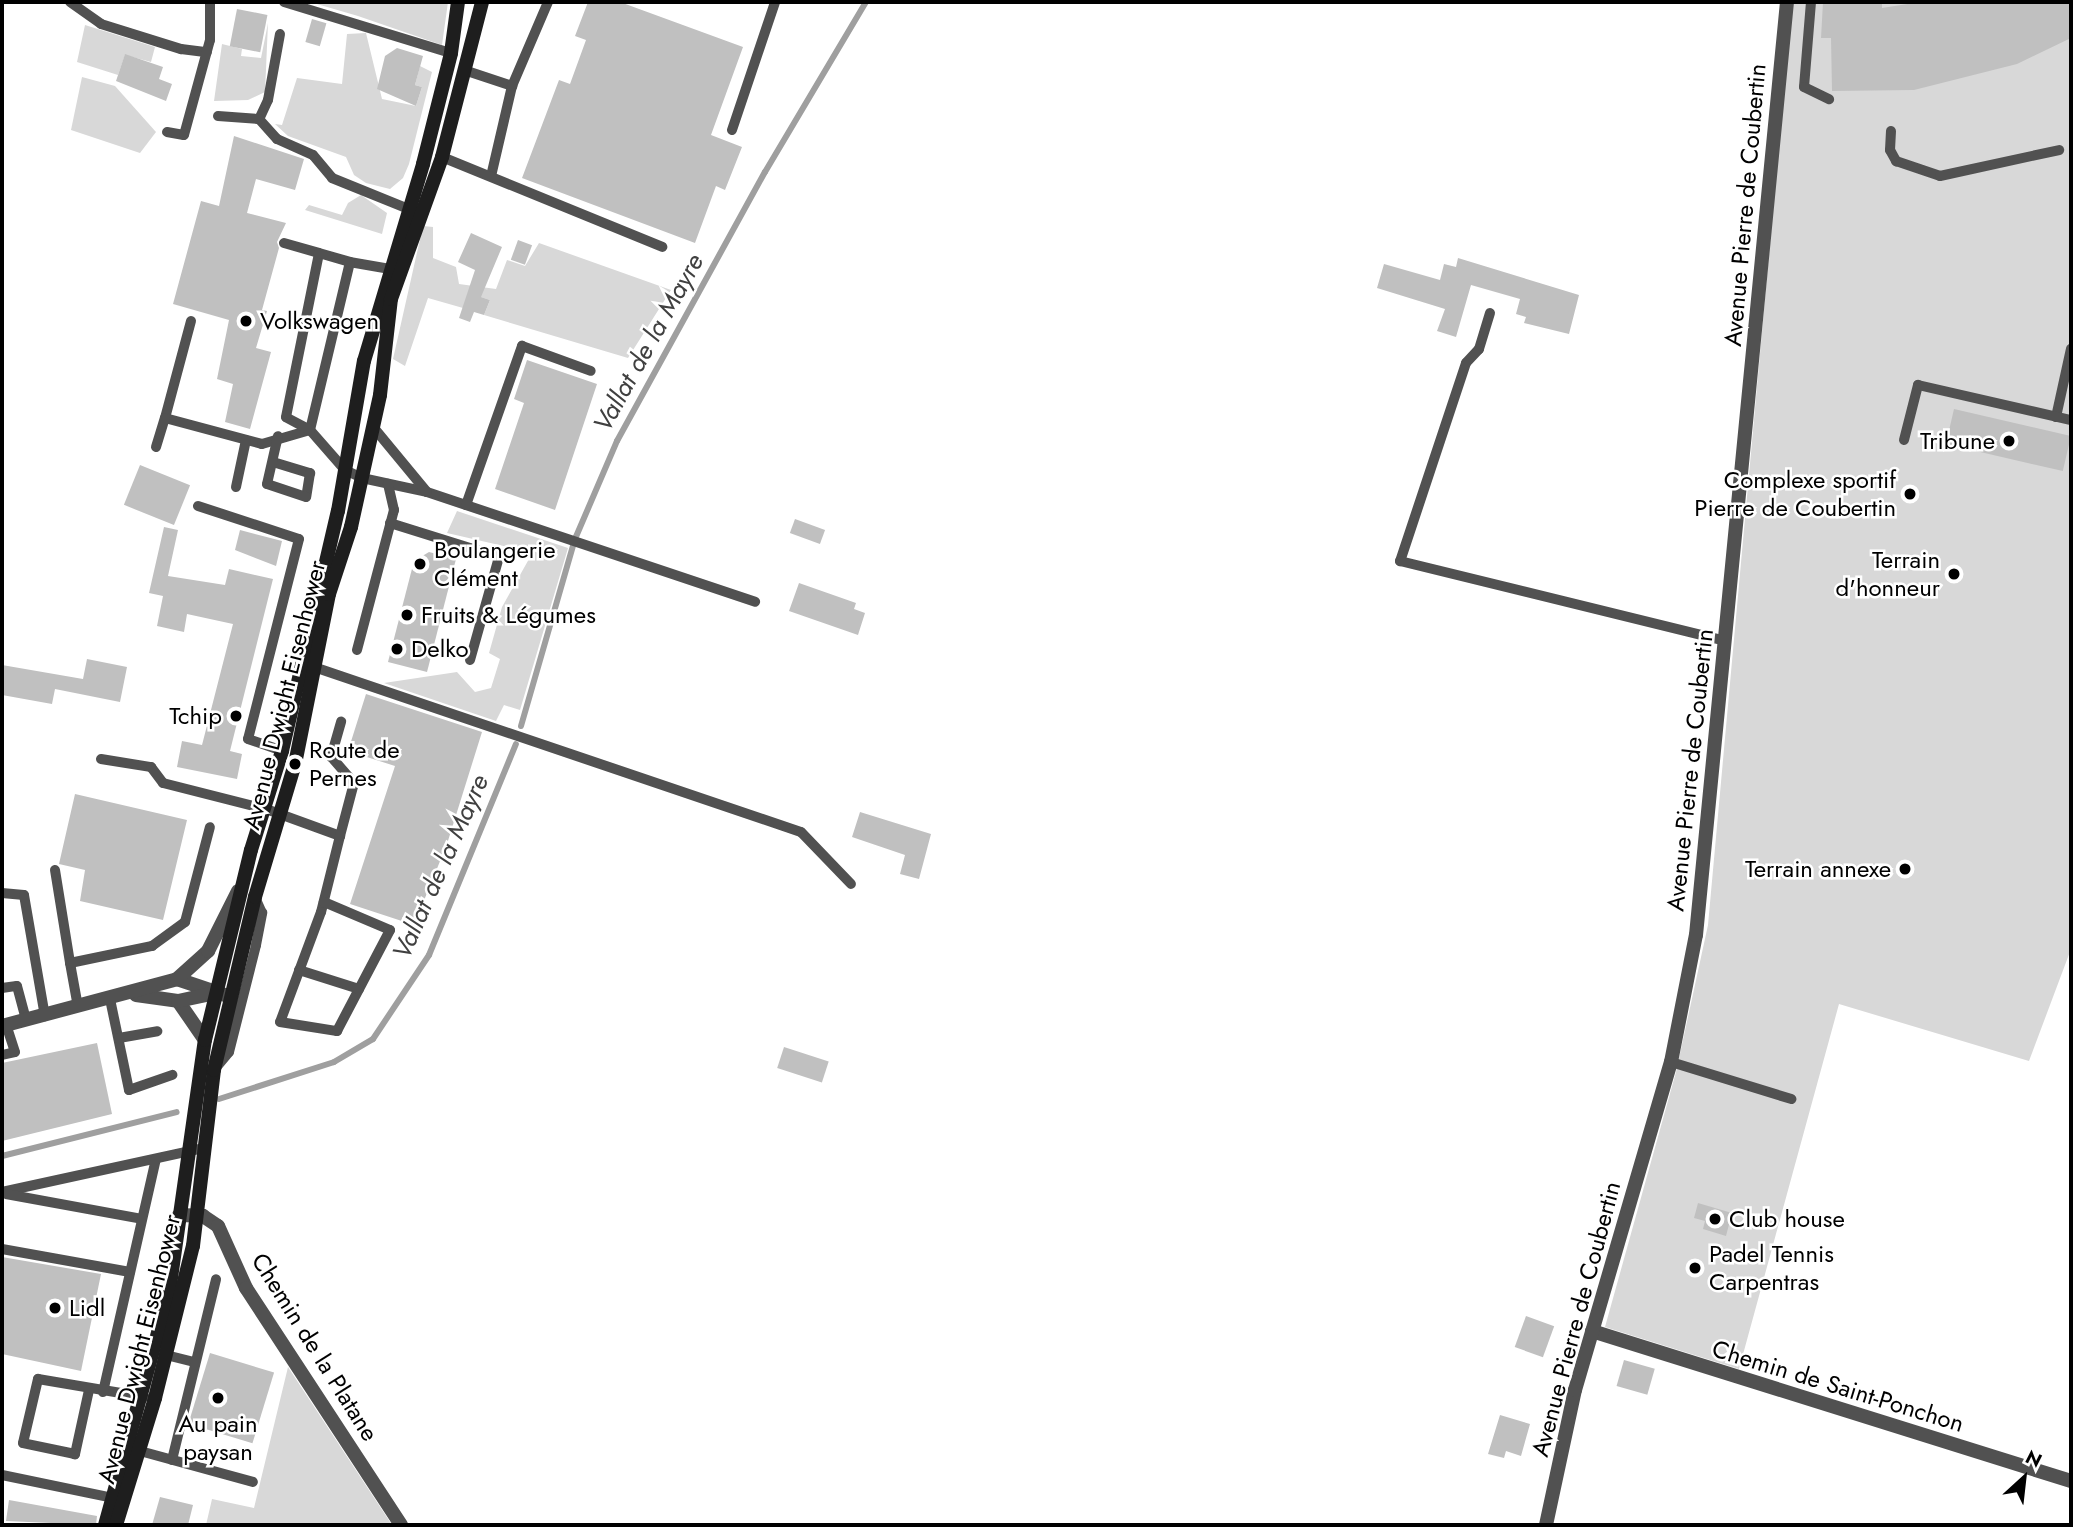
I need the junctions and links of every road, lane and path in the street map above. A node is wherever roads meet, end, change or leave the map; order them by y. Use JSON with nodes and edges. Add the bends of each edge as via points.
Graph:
{"nodes":[{"id":1,"x":70,"y":2,"type":"edge"},
{"id":2,"x":210,"y":2,"type":"edge"},
{"id":3,"x":284,"y":2,"type":"edge"},
{"id":4,"x":458,"y":2,"type":"edge"},
{"id":5,"x":482,"y":2,"type":"edge"},
{"id":6,"x":548,"y":2,"type":"edge"},
{"id":7,"x":775,"y":2,"type":"edge"},
{"id":8,"x":1787,"y":2,"type":"edge"},
{"id":9,"x":1811,"y":2,"type":"edge"},
{"id":10,"x":280,"y":34,"type":"dead end"},
{"id":11,"x":207,"y":52,"type":"junction"},
{"id":12,"x":451,"y":53,"type":"junction"},
{"id":13,"x":464,"y":70,"type":"junction"},
{"id":14,"x":512,"y":86,"type":"junction"},
{"id":15,"x":1829,"y":99,"type":"dead end"},
{"id":16,"x":218,"y":116,"type":"dead end"},
{"id":17,"x":259,"y":119,"type":"junction"},
{"id":18,"x":732,"y":130,"type":"dead end"},
{"id":19,"x":1891,"y":131,"type":"dead end"},
{"id":20,"x":167,"y":132,"type":"dead end"},
{"id":21,"x":2059,"y":150,"type":"dead end"},
{"id":22,"x":442,"y":157,"type":"junction"},
{"id":23,"x":491,"y":176,"type":"junction"},
{"id":24,"x":411,"y":209,"type":"junction"},
{"id":25,"x":284,"y":243,"type":"dead end"},
{"id":26,"x":662,"y":247,"type":"dead end"},
{"id":27,"x":319,"y":253,"type":"junction"},
{"id":28,"x":350,"y":262,"type":"junction"},
{"id":29,"x":390,"y":270,"type":"junction"},
{"id":30,"x":1490,"y":313,"type":"dead end"},
{"id":31,"x":191,"y":321,"type":"dead end"},
{"id":32,"x":2071,"y":349,"type":"edge"},
{"id":33,"x":591,"y":372,"type":"dead end"},
{"id":34,"x":2056,"y":417,"type":"junction"},
{"id":35,"x":165,"y":418,"type":"junction"},
{"id":36,"x":2071,"y":420,"type":"edge"},
{"id":37,"x":374,"y":428,"type":"junction"},
{"id":38,"x":310,"y":430,"type":"junction"},
{"id":39,"x":278,"y":436,"type":"junction"},
{"id":40,"x":246,"y":440,"type":"junction"},
{"id":41,"x":1904,"y":440,"type":"dead end"},
{"id":42,"x":156,"y":447,"type":"dead end"},
{"id":43,"x":273,"y":461,"type":"junction"},
{"id":44,"x":345,"y":470,"type":"junction"},
{"id":45,"x":362,"y":478,"type":"junction"},
{"id":46,"x":388,"y":484,"type":"junction"},
{"id":47,"x":236,"y":487,"type":"dead end"},
{"id":48,"x":427,"y":492,"type":"junction"},
{"id":49,"x":466,"y":505,"type":"junction"},
{"id":50,"x":198,"y":506,"type":"dead end"},
{"id":51,"x":390,"y":523,"type":"junction"},
{"id":52,"x":755,"y":602,"type":"dead end"},
{"id":53,"x":1726,"y":641,"type":"junction"},
{"id":54,"x":356,"y":650,"type":"dead end"},
{"id":55,"x":470,"y":660,"type":"dead end"},
{"id":56,"x":314,"y":667,"type":"junction"},
{"id":57,"x":341,"y":721,"type":"dead end"},
{"id":58,"x":282,"y":751,"type":"junction"},
{"id":59,"x":101,"y":759,"type":"dead end"},
{"id":60,"x":266,"y":809,"type":"junction"},
{"id":61,"x":282,"y":818,"type":"junction"},
{"id":62,"x":210,"y":827,"type":"dead end"},
{"id":63,"x":340,"y":836,"type":"junction"},
{"id":64,"x":55,"y":870,"type":"dead end"},
{"id":65,"x":245,"y":877,"type":"junction"},
{"id":66,"x":851,"y":884,"type":"dead end"},
{"id":67,"x":2,"y":893,"type":"edge"},
{"id":68,"x":255,"y":897,"type":"junction"},
{"id":69,"x":324,"y":902,"type":"junction"},
{"id":70,"x":71,"y":962,"type":"junction"},
{"id":71,"x":299,"y":970,"type":"junction"},
{"id":72,"x":177,"y":979,"type":"junction"},
{"id":73,"x":2,"y":988,"type":"edge"},
{"id":74,"x":359,"y":989,"type":"junction"},
{"id":75,"x":217,"y":993,"type":"junction"},
{"id":76,"x":131,"y":994,"type":"junction"},
{"id":77,"x":232,"y":998,"type":"junction"},
{"id":78,"x":110,"y":999,"type":"junction"},
{"id":79,"x":178,"y":1001,"type":"junction"},
{"id":80,"x":78,"y":1007,"type":"junction"},
{"id":81,"x":45,"y":1016,"type":"junction"},
{"id":82,"x":26,"y":1020,"type":"junction"},
{"id":83,"x":4,"y":1025,"type":"edge"},
{"id":84,"x":157,"y":1031,"type":"dead end"},
{"id":85,"x":119,"y":1038,"type":"junction"},
{"id":86,"x":205,"y":1040,"type":"junction"},
{"id":87,"x":2,"y":1055,"type":"edge"},
{"id":88,"x":1671,"y":1062,"type":"junction"},
{"id":89,"x":214,"y":1070,"type":"junction"},
{"id":90,"x":172,"y":1076,"type":"dead end"},
{"id":91,"x":1791,"y":1099,"type":"dead end"},
{"id":92,"x":204,"y":1148,"type":"junction"},
{"id":93,"x":187,"y":1151,"type":"junction"},
{"id":94,"x":156,"y":1159,"type":"junction"},
{"id":95,"x":2,"y":1193,"type":"edge"},
{"id":96,"x":197,"y":1214,"type":"junction"},
{"id":97,"x":180,"y":1215,"type":"junction"},
{"id":98,"x":142,"y":1219,"type":"junction"},
{"id":99,"x":2,"y":1249,"type":"edge"},
{"id":100,"x":130,"y":1272,"type":"junction"},
{"id":101,"x":216,"y":1279,"type":"dead end"},
{"id":102,"x":1592,"y":1331,"type":"junction"},
{"id":103,"x":166,"y":1355,"type":"junction"},
{"id":104,"x":195,"y":1362,"type":"junction"},
{"id":105,"x":89,"y":1390,"type":"junction"},
{"id":106,"x":103,"y":1392,"type":"junction"},
{"id":107,"x":144,"y":1397,"type":"junction"},
{"id":108,"x":140,"y":1451,"type":"junction"},
{"id":109,"x":172,"y":1460,"type":"junction"},
{"id":110,"x":2,"y":1475,"type":"edge"},
{"id":111,"x":2071,"y":1481,"type":"edge"},
{"id":112,"x":253,"y":1482,"type":"dead end"},
{"id":113,"x":113,"y":1498,"type":"junction"},
{"id":114,"x":105,"y":1525,"type":"edge"},
{"id":115,"x":116,"y":1525,"type":"edge"},
{"id":116,"x":401,"y":1525,"type":"edge"},
{"id":117,"x":1546,"y":1525,"type":"edge"}],
"edges":[{"from":1,"to":11,"type":"lane","via":[[102,24],[181,49]]},
{"from":2,"to":11,"type":"lane"},
{"from":3,"to":12,"type":"lane"},
{"from":4,"to":12,"type":"main road","name":"Avenue Dwight Eisenhower"},
{"from":5,"to":13,"type":"main road","name":"Avenue Dwight Eisenhower"},
{"from":6,"to":14,"type":"lane"},
{"from":7,"to":18,"type":"lane"},
{"from":8,"to":53,"type":"street","name":"Avenue Pierre de Coubertin"},
{"from":9,"to":15,"type":"lane","via":[[1804,88]]},
{"from":10,"to":17,"type":"lane","via":[[268,100]]},
{"from":11,"to":20,"type":"lane","via":[[184,135]]},
{"from":12,"to":24,"type":"main road","name":"Avenue Dwight Eisenhower"},
{"from":13,"to":14,"type":"lane"},
{"from":13,"to":22,"type":"main road","name":"Avenue Dwight Eisenhower"},
{"from":14,"to":23,"type":"lane"},
{"from":16,"to":17,"type":"lane"},
{"from":17,"to":24,"type":"lane","via":[[278,139],[313,155],[332,178]]},
{"from":19,"to":21,"type":"lane","via":[[1890,150],[1896,161],[1940,176]]},
{"from":22,"to":23,"type":"lane"},
{"from":22,"to":37,"type":"main road","name":"Avenue Dwight Eisenhower","via":[[391,299]]},
{"from":23,"to":26,"type":"lane"},
{"from":24,"to":29,"type":"main road","name":"Avenue Dwight Eisenhower"},
{"from":25,"to":27,"type":"lane"},
{"from":27,"to":28,"type":"lane"},
{"from":27,"to":38,"type":"lane","via":[[286,417]]},
{"from":28,"to":29,"type":"lane"},
{"from":28,"to":38,"type":"lane"},
{"from":29,"to":44,"type":"main road","name":"Avenue Dwight Eisenhower","via":[[364,361]]},
{"from":30,"to":53,"type":"lane","via":[[1479,349],[1466,363],[1400,561]]},
{"from":31,"to":35,"type":"lane"},
{"from":32,"to":34,"type":"lane"},
{"from":33,"to":49,"type":"lane","via":[[522,346]]},
{"from":34,"to":36,"type":"lane"},
{"from":34,"to":41,"type":"lane","via":[[1918,385]]},
{"from":35,"to":40,"type":"lane"},
{"from":35,"to":42,"type":"lane"},
{"from":37,"to":45,"type":"main road","name":"Avenue Dwight Eisenhower"},
{"from":37,"to":48,"type":"lane"},
{"from":38,"to":39,"type":"lane"},
{"from":38,"to":44,"type":"lane"},
{"from":39,"to":40,"type":"lane","via":[[262,444]]},
{"from":39,"to":43,"type":"lane"},
{"from":40,"to":47,"type":"lane"},
{"from":43,"to":43,"type":"lane","via":[[267,484],[306,497],[310,474]]},
{"from":44,"to":45,"type":"lane"},
{"from":44,"to":58,"type":"main road","name":"Avenue Dwight Eisenhower"},
{"from":45,"to":46,"type":"lane"},
{"from":45,"to":56,"type":"main road","name":"Avenue Dwight Eisenhower","via":[[328,594]]},
{"from":46,"to":48,"type":"lane"},
{"from":46,"to":51,"type":"lane","via":[[394,510]]},
{"from":48,"to":49,"type":"lane"},
{"from":49,"to":52,"type":"lane"},
{"from":50,"to":58,"type":"lane","via":[[299,539],[248,739]]},
{"from":51,"to":54,"type":"lane"},
{"from":51,"to":55,"type":"lane","via":[[499,557]]},
{"from":53,"to":88,"type":"street","name":"Avenue Pierre de Coubertin","via":[[1696,935]]},
{"from":56,"to":61,"type":"main road","name":"Avenue Dwight Eisenhower"},
{"from":56,"to":66,"type":"lane","via":[[801,832]]},
{"from":57,"to":63,"type":"lane","via":[[331,757],[354,783]]},
{"from":58,"to":60,"type":"main road","name":"Avenue Dwight Eisenhower"},
{"from":59,"to":60,"type":"lane","via":[[151,767],[163,783]]},
{"from":60,"to":61,"type":"lane"},
{"from":60,"to":65,"type":"main road","name":"Avenue Dwight Eisenhower"},
{"from":61,"to":63,"type":"lane"},
{"from":61,"to":68,"type":"main road","name":"Avenue Dwight Eisenhower"},
{"from":62,"to":70,"type":"lane","via":[[185,922],[152,946]]},
{"from":63,"to":69,"type":"lane"},
{"from":64,"to":70,"type":"lane"},
{"from":65,"to":72,"type":"street","via":[[208,951]]},
{"from":65,"to":75,"type":"main road","name":"Avenue Dwight Eisenhower"},
{"from":67,"to":81,"type":"lane","via":[[24,895]]},
{"from":68,"to":77,"type":"main road","name":"Avenue Dwight Eisenhower"},
{"from":68,"to":89,"type":"lane","via":[[262,912],[256,944],[229,1052]]},
{"from":69,"to":71,"type":"lane"},
{"from":69,"to":74,"type":"lane","via":[[390,930]]},
{"from":70,"to":80,"type":"lane"},
{"from":71,"to":74,"type":"lane"},
{"from":71,"to":74,"type":"lane","via":[[280,1022],[337,1031]]},
{"from":72,"to":75,"type":"street"},
{"from":72,"to":76,"type":"street"},
{"from":73,"to":82,"type":"lane","via":[[17,986]]},
{"from":75,"to":77,"type":"street"},
{"from":75,"to":79,"type":"street"},
{"from":75,"to":86,"type":"main road","name":"Avenue Dwight Eisenhower"},
{"from":76,"to":78,"type":"street"},
{"from":76,"to":79,"type":"street"},
{"from":77,"to":89,"type":"main road","name":"Avenue Dwight Eisenhower"},
{"from":78,"to":80,"type":"street"},
{"from":78,"to":85,"type":"lane"},
{"from":79,"to":86,"type":"street"},
{"from":80,"to":81,"type":"street"},
{"from":81,"to":82,"type":"street"},
{"from":82,"to":83,"type":"street"},
{"from":83,"to":87,"type":"lane","via":[[15,1052]]},
{"from":84,"to":85,"type":"lane"},
{"from":85,"to":90,"type":"lane","via":[[130,1090]]},
{"from":86,"to":93,"type":"main road","name":"Avenue Dwight Eisenhower"},
{"from":88,"to":91,"type":"lane"},
{"from":88,"to":102,"type":"street","name":"Avenue Pierre de Coubertin"},
{"from":89,"to":92,"type":"main road","name":"Avenue Dwight Eisenhower"},
{"from":92,"to":93,"type":"lane"},
{"from":92,"to":96,"type":"main road","name":"Avenue Dwight Eisenhower"},
{"from":93,"to":94,"type":"lane"},
{"from":93,"to":97,"type":"main road","name":"Avenue Dwight Eisenhower"},
{"from":94,"to":95,"type":"lane"},
{"from":94,"to":98,"type":"lane"},
{"from":95,"to":98,"type":"lane"},
{"from":96,"to":97,"type":"street"},
{"from":96,"to":103,"type":"main road","name":"Avenue Dwight Eisenhower"},
{"from":96,"to":116,"type":"street","name":"Chemin de la Platane","via":[[218,1226],[246,1288]]},
{"from":97,"to":107,"type":"main road","name":"Avenue Dwight Eisenhower","via":[[167,1302]]},
{"from":98,"to":100,"type":"lane"},
{"from":99,"to":100,"type":"lane"},
{"from":100,"to":106,"type":"lane"},
{"from":101,"to":104,"type":"lane"},
{"from":102,"to":111,"type":"street","name":"Chemin de Saint-Ponchon"},
{"from":102,"to":117,"type":"street","name":"Avenue Pierre de Coubertin"},
{"from":103,"to":104,"type":"lane"},
{"from":103,"to":108,"type":"main road","name":"Avenue Dwight Eisenhower"},
{"from":104,"to":109,"type":"lane"},
{"from":105,"to":105,"type":"lane","via":[[38,1379],[23,1443],[75,1454]]},
{"from":105,"to":106,"type":"lane"},
{"from":106,"to":107,"type":"lane"},
{"from":107,"to":113,"type":"main road","name":"Avenue Dwight Eisenhower"},
{"from":108,"to":109,"type":"lane"},
{"from":108,"to":115,"type":"main road","name":"Avenue Dwight Eisenhower"},
{"from":109,"to":112,"type":"lane"},
{"from":110,"to":113,"type":"lane"},
{"from":113,"to":114,"type":"main road","name":"Avenue Dwight Eisenhower"}]}
